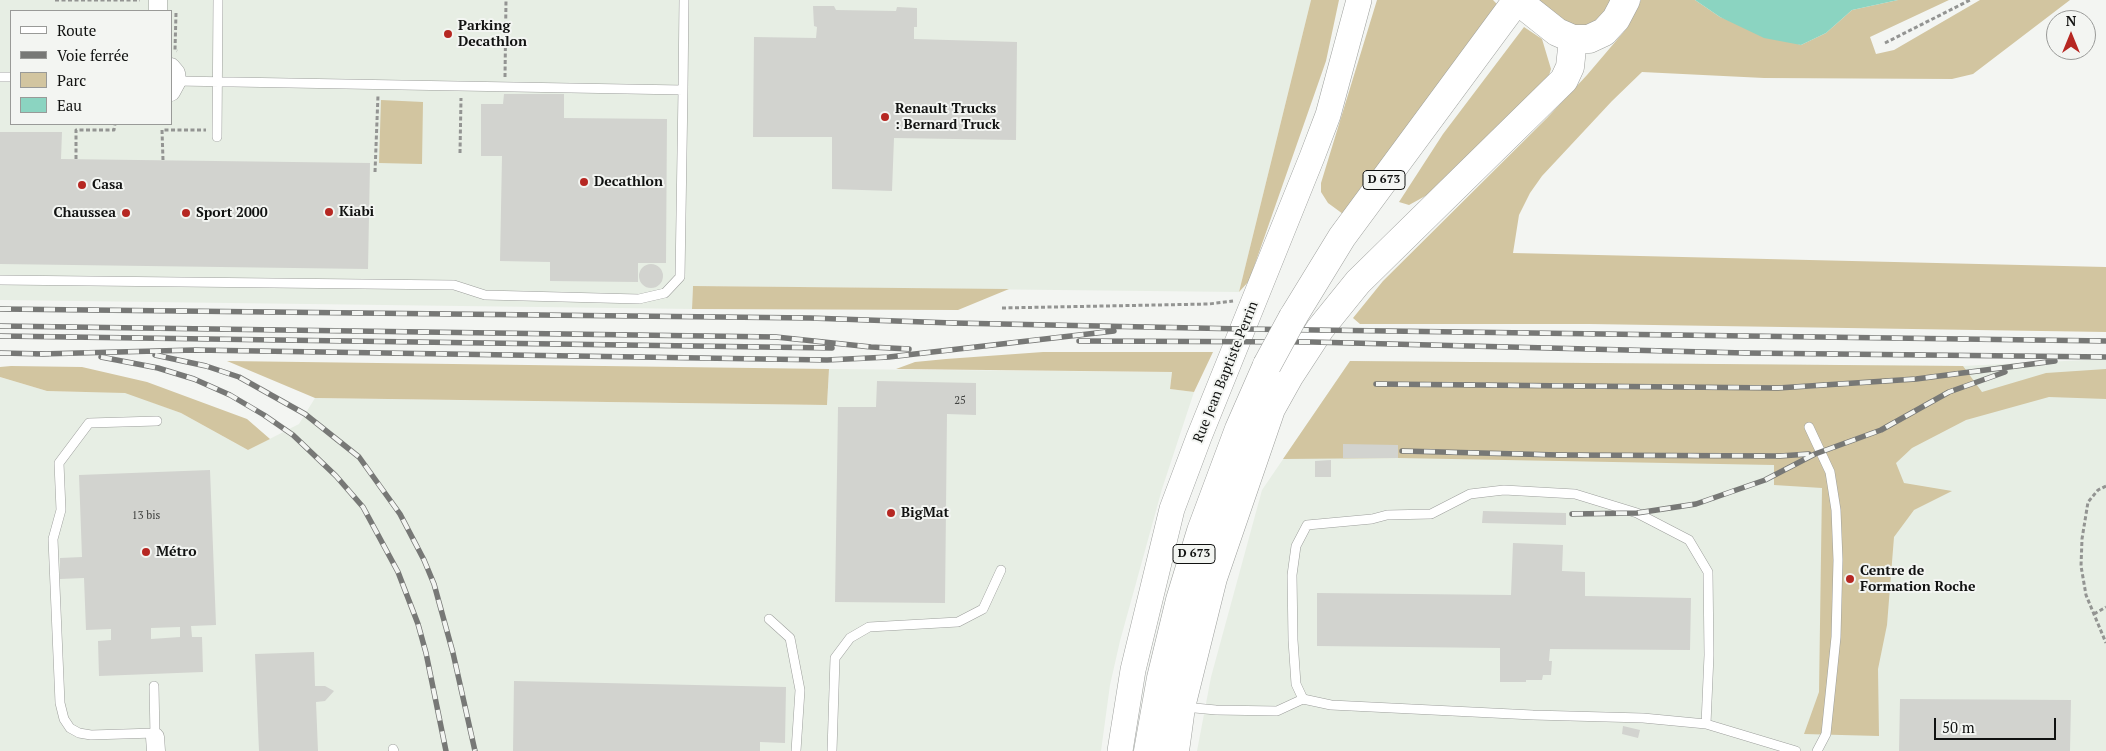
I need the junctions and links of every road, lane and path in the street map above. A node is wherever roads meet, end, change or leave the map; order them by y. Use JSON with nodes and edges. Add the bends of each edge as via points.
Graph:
{"nodes":[{"id":1,"x":55,"y":0,"type":"edge"},
{"id":2,"x":140,"y":0,"type":"edge"},
{"id":3,"x":218,"y":0,"type":"edge"},
{"id":4,"x":506,"y":0,"type":"edge"},
{"id":5,"x":684,"y":0,"type":"edge"},
{"id":6,"x":1359,"y":0,"type":"edge"},
{"id":7,"x":1626,"y":0,"type":"edge"},
{"id":8,"x":1970,"y":0,"type":"edge"},
{"id":9,"x":1522,"y":4,"type":"edge"},
{"id":10,"x":1573,"y":39,"type":"junction"},
{"id":11,"x":1885,"y":43,"type":"dead end"},
{"id":12,"x":173,"y":80,"type":"edge"},
{"id":13,"x":218,"y":82,"type":"junction"},
{"id":14,"x":505,"y":87,"type":"junction"},
{"id":15,"x":683,"y":90,"type":"junction"},
{"id":16,"x":387,"y":95,"type":"dead end"},
{"id":17,"x":452,"y":96,"type":"dead end"},
{"id":18,"x":86,"y":125,"type":"edge"},
{"id":19,"x":115,"y":125,"type":"edge"},
{"id":20,"x":162,"y":125,"type":"edge"},
{"id":21,"x":86,"y":130,"type":"junction"},
{"id":22,"x":162,"y":130,"type":"junction"},
{"id":23,"x":214,"y":133,"type":"joint"},
{"id":24,"x":460,"y":153,"type":"dead end"},
{"id":25,"x":76,"y":159,"type":"dead end"},
{"id":26,"x":163,"y":160,"type":"dead end"},
{"id":27,"x":375,"y":172,"type":"dead end"},
{"id":28,"x":0,"y":280,"type":"edge"},
{"id":29,"x":1256,"y":298,"type":"junction"},
{"id":30,"x":1002,"y":308,"type":"dead end"},
{"id":31,"x":157,"y":421,"type":"dead end"},
{"id":32,"x":1809,"y":428,"type":"dead end"},
{"id":33,"x":2106,"y":486,"type":"edge"},
{"id":34,"x":1001,"y":570,"type":"dead end"},
{"id":35,"x":2106,"y":608,"type":"edge"},
{"id":36,"x":2094,"y":614,"type":"junction"},
{"id":37,"x":769,"y":619,"type":"dead end"},
{"id":38,"x":2106,"y":643,"type":"edge"},
{"id":39,"x":154,"y":686,"type":"dead end"},
{"id":40,"x":1303,"y":699,"type":"junction"},
{"id":41,"x":1182,"y":706,"type":"junction"},
{"id":42,"x":1706,"y":724,"type":"junction"},
{"id":43,"x":156,"y":740,"type":"edge"},
{"id":44,"x":796,"y":751,"type":"edge"},
{"id":45,"x":832,"y":751,"type":"edge"},
{"id":46,"x":1120,"y":751,"type":"edge"},
{"id":47,"x":1148,"y":751,"type":"edge"},
{"id":48,"x":1175,"y":751,"type":"edge"},
{"id":49,"x":1796,"y":751,"type":"edge"},
{"id":50,"x":1817,"y":751,"type":"edge"}],
"edges":[{"from":1,"to":2,"type":"path"},
{"from":3,"to":13,"type":"lane"},
{"from":4,"to":14,"type":"path"},
{"from":5,"to":15,"type":"lane"},
{"from":6,"to":29,"type":"main road","name":"Rue Jean Baptiste Perrin","via":[[1328,114]]},
{"from":7,"to":10,"type":"main road","via":[[1604,32],[1588,39]]},
{"from":8,"to":11,"type":"path"},
{"from":9,"to":10,"type":"main road","via":[[1557,32]]},
{"from":9,"to":47,"type":"main road","number":"D 673","bridge":true,"via":[[1482,47],[1342,237],[1267,365],[1239,429],[1198,540],[1161,678]]},
{"from":10,"to":41,"type":"main road","via":[[1570,67],[1564,80],[1358,282],[1320,329],[1290,375],[1272,409],[1213,578]]},
{"from":12,"to":13,"type":"lane"},
{"from":13,"to":14,"type":"lane"},
{"from":13,"to":23,"type":"lane"},
{"from":14,"to":15,"type":"lane"},
{"from":15,"to":28,"type":"lane","via":[[680,277],[665,293],[639,299],[485,295],[454,285]]},
{"from":16,"to":27,"type":"path","via":[[378,95]]},
{"from":17,"to":24,"type":"path","via":[[461,96]]},
{"from":18,"to":21,"type":"path"},
{"from":19,"to":21,"type":"path","via":[[114,130]]},
{"from":20,"to":22,"type":"path"},
{"from":21,"to":25,"type":"path","via":[[76,130]]},
{"from":22,"to":23,"type":"path"},
{"from":22,"to":26,"type":"path"},
{"from":29,"to":30,"type":"path","via":[[1209,304]]},
{"from":29,"to":46,"type":"main road","name":"Rue Jean Baptiste Perrin","via":[[1172,509],[1133,670]]},
{"from":31,"to":43,"type":"lane","via":[[89,423],[59,463],[61,510],[53,539],[60,703],[64,719],[75,730],[91,735]]},
{"from":32,"to":50,"type":"lane","via":[[1830,472],[1836,510],[1838,560],[1836,636],[1826,734]]},
{"from":33,"to":36,"type":"path","via":[[2088,502],[2082,539],[2081,566],[2086,595]]},
{"from":34,"to":45,"type":"lane","via":[[983,609],[958,622],[869,627],[850,638],[836,658]]},
{"from":35,"to":36,"type":"path"},
{"from":36,"to":38,"type":"path"},
{"from":37,"to":44,"type":"lane","via":[[790,638],[800,690]]},
{"from":39,"to":43,"type":"lane"},
{"from":40,"to":41,"type":"lane","via":[[1277,711]]},
{"from":40,"to":42,"type":"lane","via":[[1331,705],[1643,718]]},
{"from":40,"to":42,"type":"lane","via":[[1296,684],[1292,575],[1296,546],[1307,524],[1430,514],[1470,494],[1504,490],[1575,494],[1637,514],[1689,540],[1708,572]]},
{"from":41,"to":48,"type":"main road"},
{"from":42,"to":49,"type":"lane"}]}
